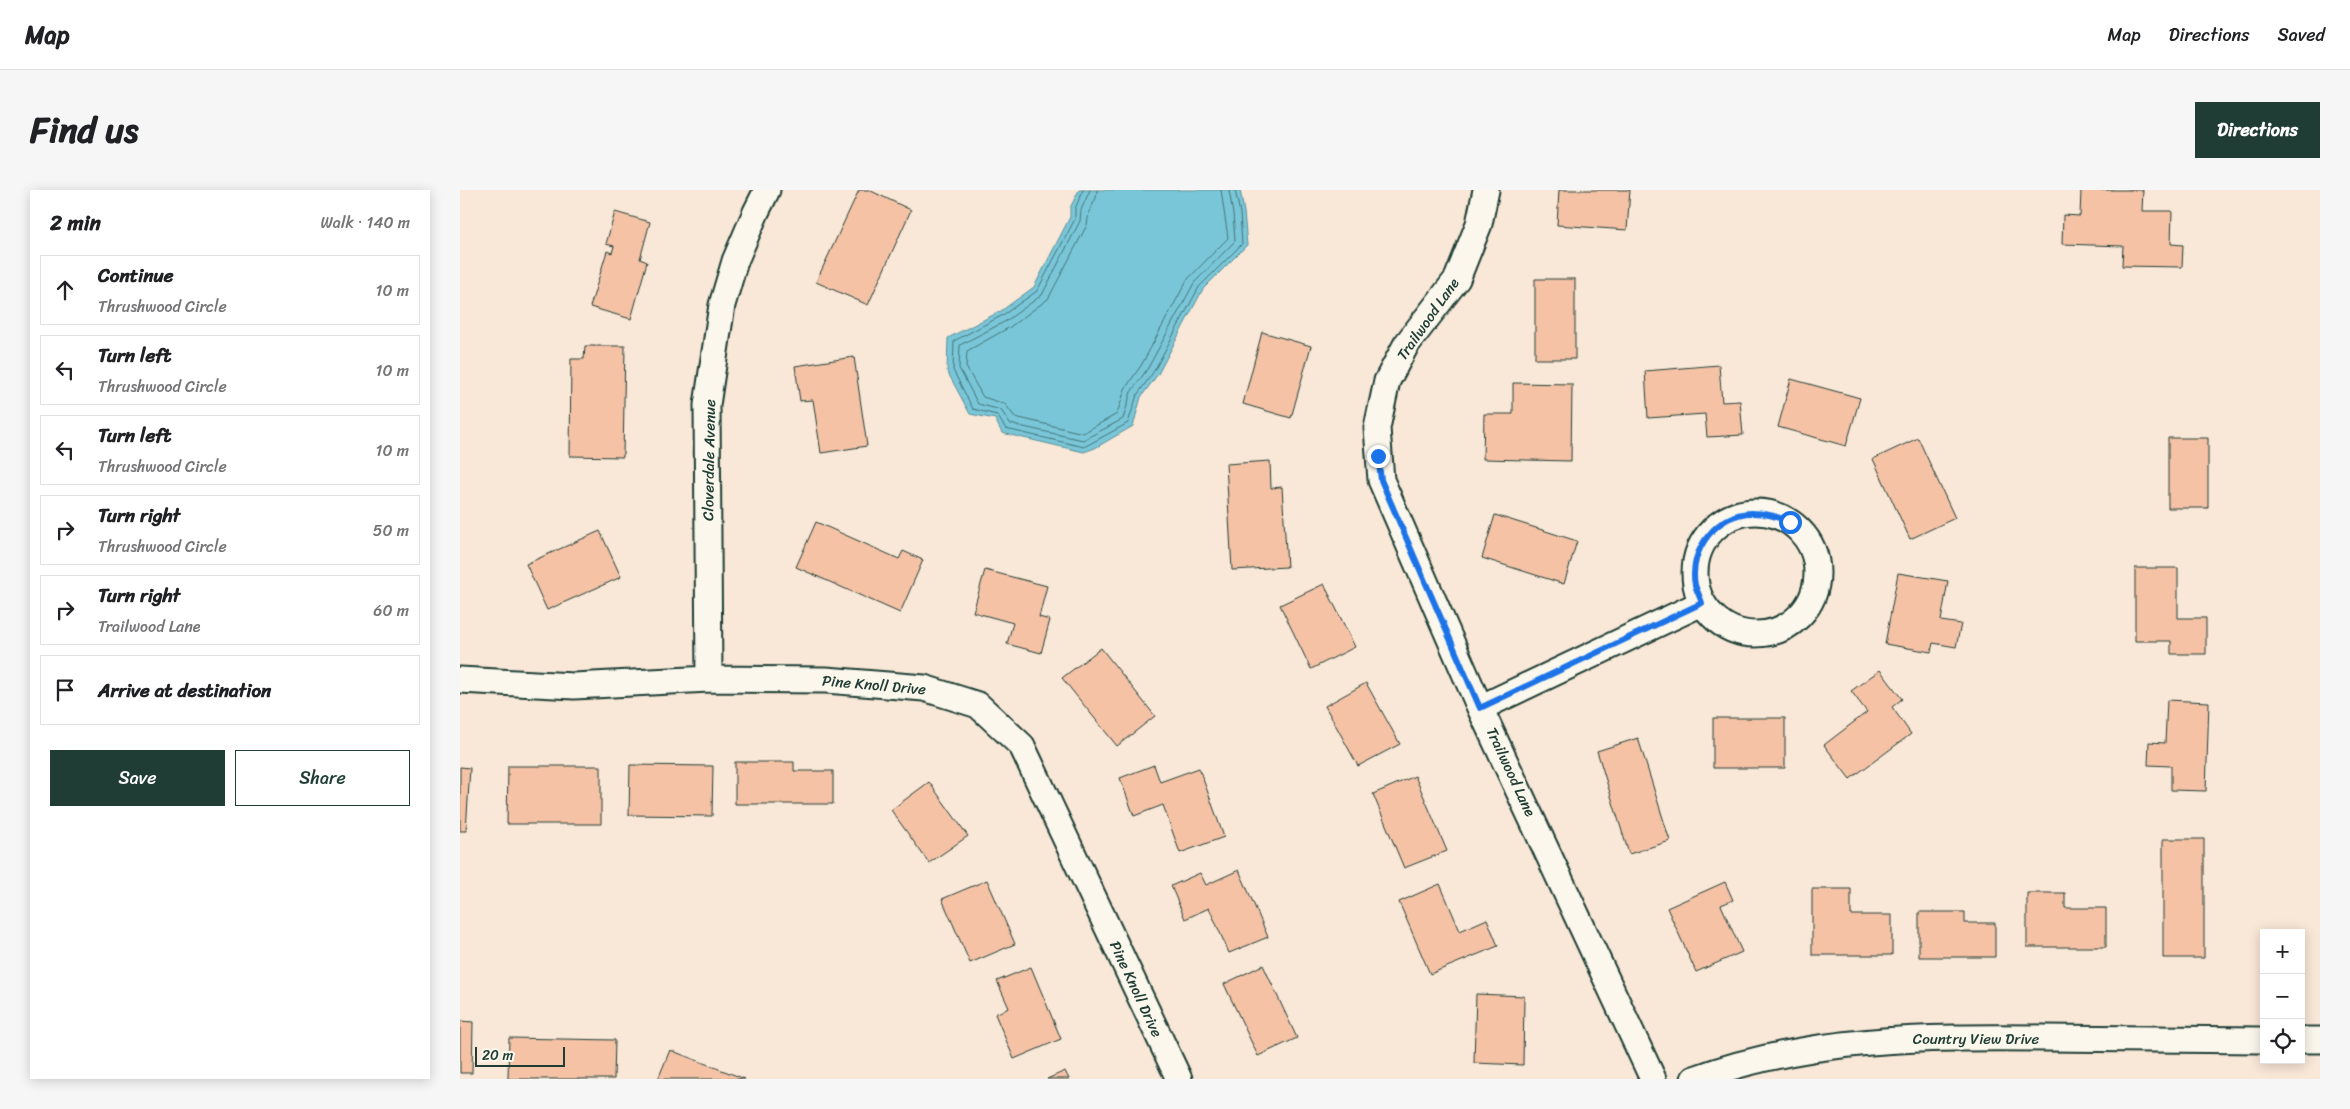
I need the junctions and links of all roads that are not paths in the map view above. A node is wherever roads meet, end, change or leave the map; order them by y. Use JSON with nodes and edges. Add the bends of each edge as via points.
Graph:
{"nodes":[{"id":1,"x":767,"y":190,"type":"edge"},
{"id":2,"x":1486,"y":190,"type":"edge"},
{"id":3,"x":1702,"y":603,"type":"junction"},
{"id":4,"x":460,"y":680,"type":"edge"},
{"id":5,"x":709,"y":680,"type":"junction"},
{"id":6,"x":1480,"y":708,"type":"junction"},
{"id":7,"x":2260,"y":1040,"type":"edge"},
{"id":8,"x":2305,"y":1040,"type":"edge"},
{"id":9,"x":2320,"y":1040,"type":"edge"},
{"id":10,"x":1179,"y":1079,"type":"edge"},
{"id":11,"x":1653,"y":1079,"type":"edge"},
{"id":12,"x":1694,"y":1079,"type":"edge"}],
"edges":[{"from":1,"to":5,"type":"street","name":"Cloverdale Avenue","via":[[735,261],[722,305],[708,405]]},
{"from":2,"to":6,"type":"street","name":"Trailwood Lane","via":[[1479,224],[1457,279],[1406,345],[1387,381],[1376,428],[1381,480]]},
{"from":3,"to":3,"type":"street","via":[[1731,630],[1751,635],[1771,633],[1789,625],[1804,611],[1814,594],[1818,574],[1814,554],[1805,536],[1790,522],[1771,514],[1751,512],[1731,517],[1714,528],[1702,544],[1695,564],[1695,584]]},
{"from":3,"to":6,"type":"street"},
{"from":4,"to":5,"type":"street","name":"Pine Knoll Drive","via":[[574,686]]},
{"from":5,"to":10,"type":"street","name":"Pine Knoll Drive","via":[[826,680],[924,688],[978,705],[1022,746]]},
{"from":6,"to":11,"type":"street","name":"Trailwood Lane"},
{"from":7,"to":12,"type":"street","name":"Country View Drive","via":[[1929,1037],[1767,1056]]},
{"from":8,"to":9,"type":"street"}]}
